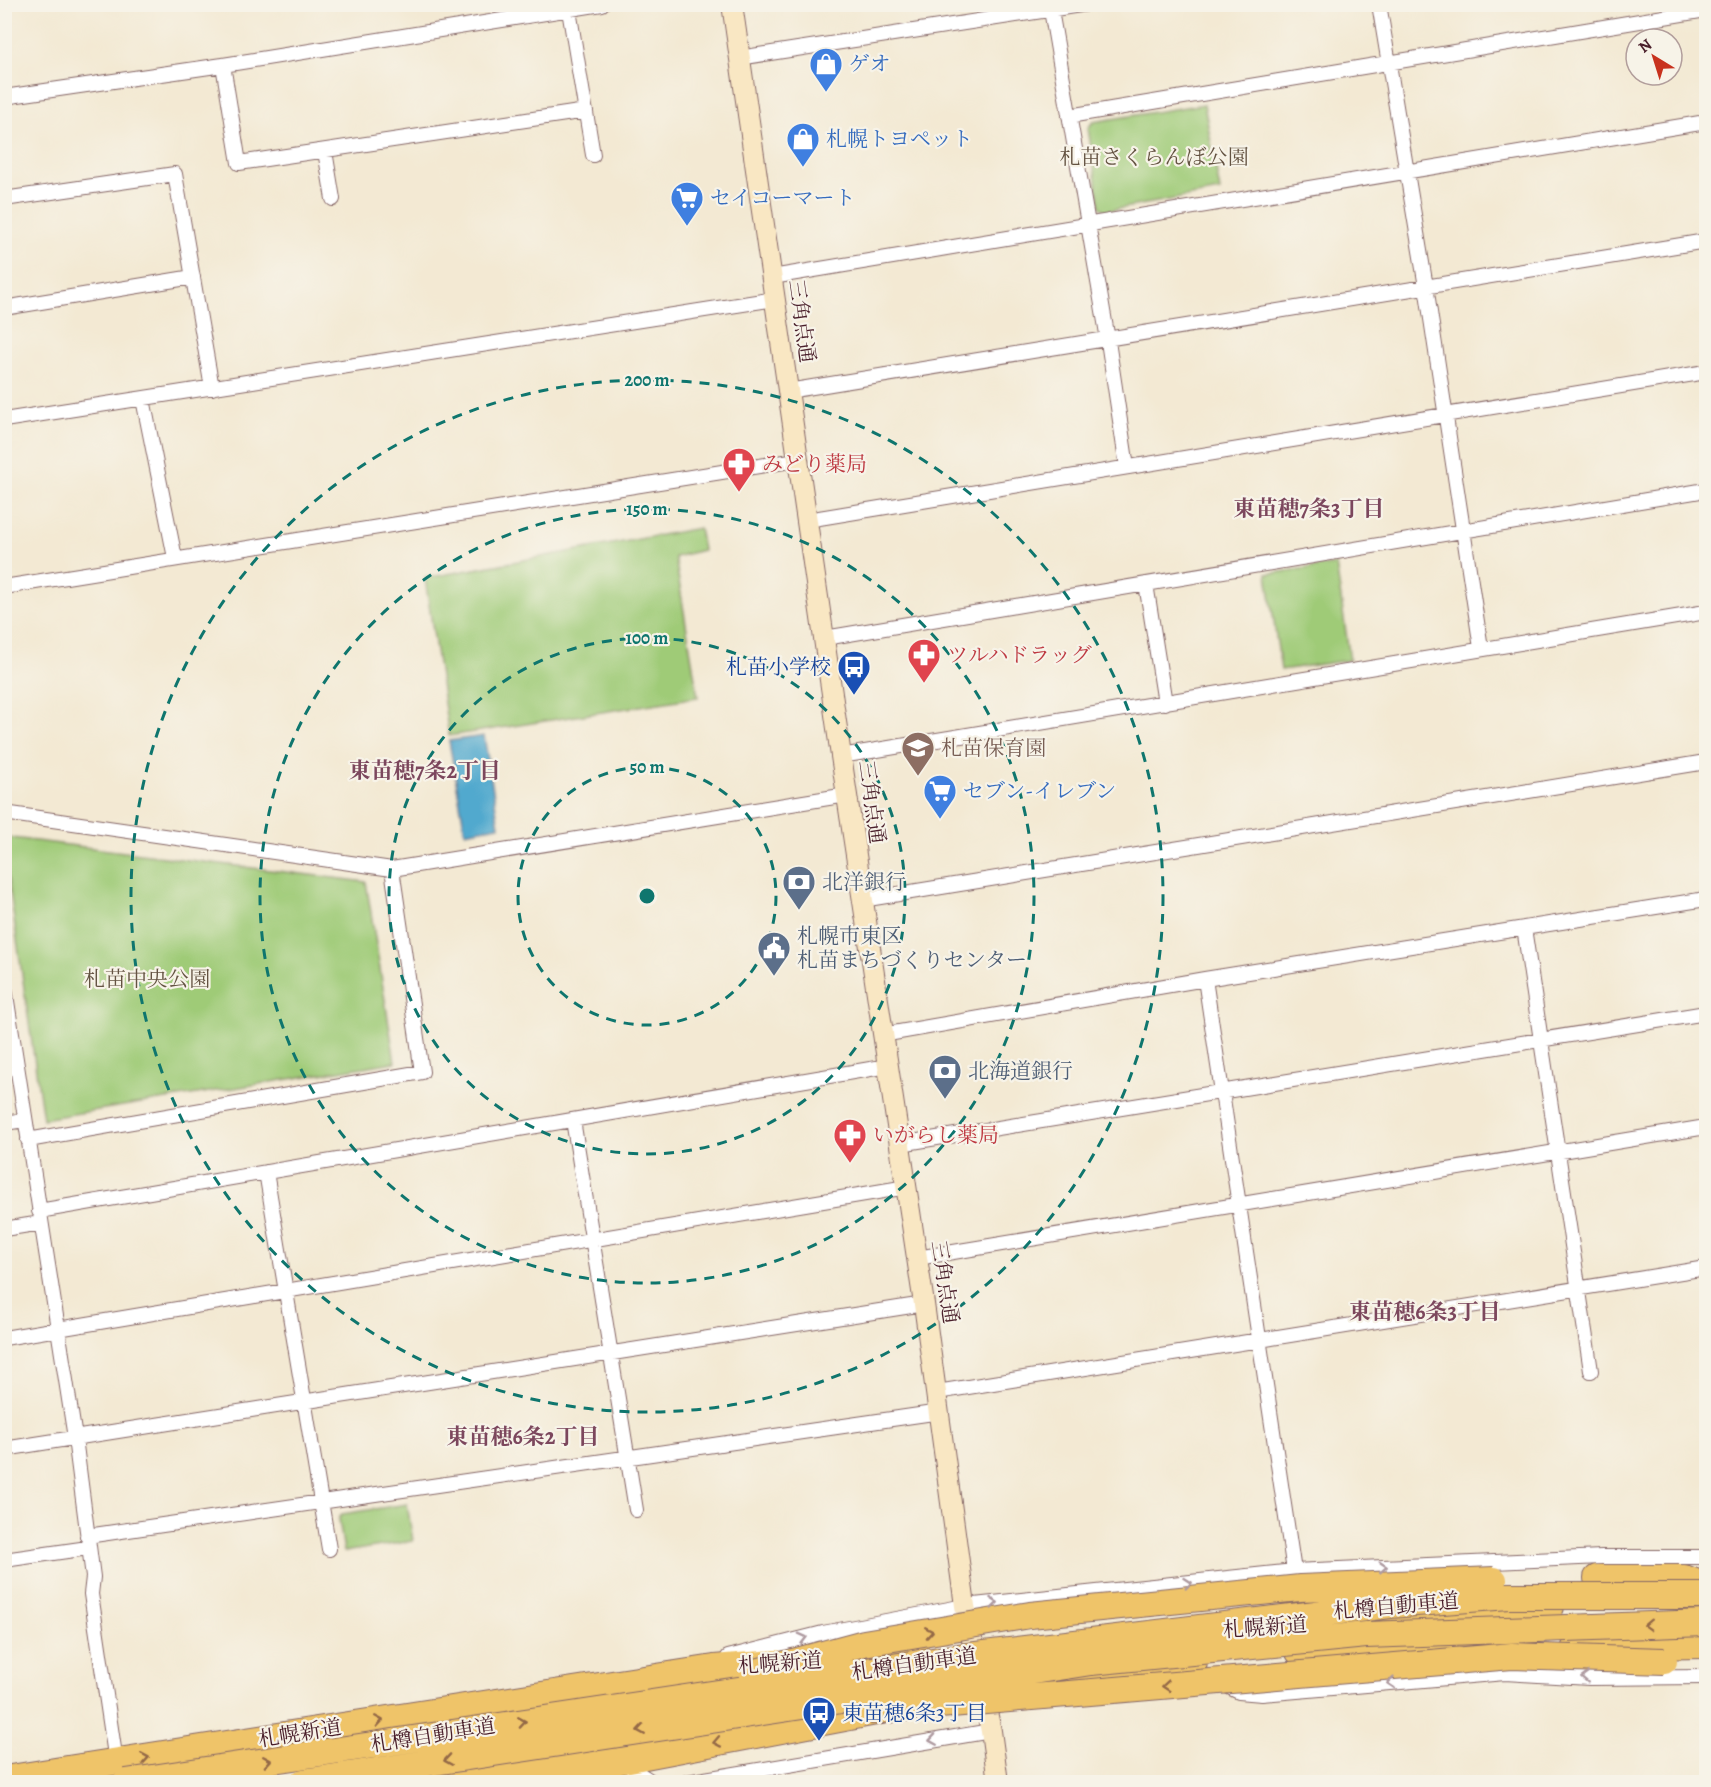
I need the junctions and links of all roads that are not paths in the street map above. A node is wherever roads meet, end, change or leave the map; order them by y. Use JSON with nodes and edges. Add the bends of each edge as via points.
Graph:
{"nodes":[{"id":1,"x":602,"y":4,"type":"edge"},
{"id":2,"x":732,"y":4,"type":"edge"},
{"id":3,"x":1087,"y":4,"type":"edge"},
{"id":4,"x":1379,"y":4,"type":"edge"},
{"id":5,"x":569,"y":9,"type":"junction"},
{"id":6,"x":1051,"y":10,"type":"junction"},
{"id":7,"x":1707,"y":10,"type":"edge"},
{"id":8,"x":739,"y":58,"type":"junction"},
{"id":9,"x":1388,"y":62,"type":"junction"},
{"id":10,"x":223,"y":65,"type":"junction"},
{"id":11,"x":4,"y":97,"type":"edge"},
{"id":12,"x":586,"y":111,"type":"junction"},
{"id":13,"x":1069,"y":116,"type":"junction"},
{"id":14,"x":1707,"y":122,"type":"edge"},
{"id":15,"x":325,"y":151,"type":"junction"},
{"id":16,"x":593,"y":155,"type":"dead end"},
{"id":17,"x":1406,"y":172,"type":"junction"},
{"id":18,"x":4,"y":199,"type":"edge"},
{"id":19,"x":333,"y":199,"type":"dead end"},
{"id":20,"x":1089,"y":225,"type":"junction"},
{"id":21,"x":1707,"y":241,"type":"edge"},
{"id":22,"x":193,"y":277,"type":"junction"},
{"id":23,"x":772,"y":277,"type":"junction"},
{"id":24,"x":1426,"y":287,"type":"junction"},
{"id":25,"x":775,"y":299,"type":"junction"},
{"id":26,"x":4,"y":308,"type":"edge"},
{"id":27,"x":1108,"y":338,"type":"junction"},
{"id":28,"x":1707,"y":372,"type":"edge"},
{"id":29,"x":212,"y":388,"type":"junction"},
{"id":30,"x":788,"y":391,"type":"junction"},
{"id":31,"x":142,"y":399,"type":"junction"},
{"id":32,"x":1445,"y":414,"type":"junction"},
{"id":33,"x":4,"y":420,"type":"edge"},
{"id":34,"x":797,"y":460,"type":"junction"},
{"id":35,"x":1127,"y":467,"type":"junction"},
{"id":36,"x":1707,"y":490,"type":"edge"},
{"id":37,"x":807,"y":520,"type":"junction"},
{"id":38,"x":1464,"y":529,"type":"junction"},
{"id":39,"x":175,"y":558,"type":"junction"},
{"id":40,"x":1146,"y":584,"type":"junction"},
{"id":41,"x":4,"y":586,"type":"edge"},
{"id":42,"x":1707,"y":612,"type":"edge"},
{"id":43,"x":825,"y":638,"type":"junction"},
{"id":44,"x":1481,"y":648,"type":"junction"},
{"id":45,"x":1165,"y":703,"type":"junction"},
{"id":46,"x":841,"y":756,"type":"junction"},
{"id":47,"x":1707,"y":762,"type":"edge"},
{"id":48,"x":847,"y":795,"type":"junction"},
{"id":49,"x":4,"y":813,"type":"edge"},
{"id":50,"x":392,"y":869,"type":"junction"},
{"id":51,"x":1707,"y":899,"type":"edge"},
{"id":52,"x":862,"y":900,"type":"junction"},
{"id":53,"x":1524,"y":928,"type":"junction"},
{"id":54,"x":1205,"y":979,"type":"junction"},
{"id":55,"x":4,"y":982,"type":"edge"},
{"id":56,"x":1707,"y":1013,"type":"edge"},
{"id":57,"x":882,"y":1035,"type":"junction"},
{"id":58,"x":1540,"y":1041,"type":"junction"},
{"id":59,"x":10,"y":1057,"type":"edge"},
{"id":60,"x":888,"y":1066,"type":"junction"},
{"id":61,"x":1223,"y":1092,"type":"junction"},
{"id":62,"x":25,"y":1120,"type":"junction"},
{"id":63,"x":573,"y":1120,"type":"junction"},
{"id":64,"x":4,"y":1123,"type":"edge"},
{"id":65,"x":1707,"y":1127,"type":"edge"},
{"id":66,"x":28,"y":1140,"type":"junction"},
{"id":67,"x":900,"y":1144,"type":"junction"},
{"id":68,"x":1556,"y":1152,"type":"junction"},
{"id":69,"x":266,"y":1172,"type":"junction"},
{"id":70,"x":907,"y":1187,"type":"junction"},
{"id":71,"x":1240,"y":1204,"type":"junction"},
{"id":72,"x":40,"y":1217,"type":"junction"},
{"id":73,"x":4,"y":1229,"type":"edge"},
{"id":74,"x":592,"y":1239,"type":"junction"},
{"id":75,"x":917,"y":1258,"type":"junction"},
{"id":76,"x":1707,"y":1268,"type":"edge"},
{"id":77,"x":1579,"y":1289,"type":"junction"},
{"id":78,"x":286,"y":1291,"type":"junction"},
{"id":79,"x":924,"y":1304,"type":"junction"},
{"id":80,"x":58,"y":1330,"type":"junction"},
{"id":81,"x":4,"y":1338,"type":"edge"},
{"id":82,"x":1260,"y":1341,"type":"junction"},
{"id":83,"x":612,"y":1355,"type":"junction"},
{"id":84,"x":1591,"y":1371,"type":"dead end"},
{"id":85,"x":937,"y":1392,"type":"junction"},
{"id":86,"x":305,"y":1402,"type":"junction"},
{"id":87,"x":940,"y":1412,"type":"junction"},
{"id":88,"x":75,"y":1438,"type":"junction"},
{"id":89,"x":4,"y":1449,"type":"edge"},
{"id":90,"x":629,"y":1457,"type":"junction"},
{"id":91,"x":322,"y":1503,"type":"junction"},
{"id":92,"x":636,"y":1510,"type":"dead end"},
{"id":93,"x":87,"y":1542,"type":"junction"},
{"id":94,"x":330,"y":1549,"type":"dead end"},
{"id":95,"x":1707,"y":1557,"type":"edge"},
{"id":96,"x":4,"y":1560,"type":"edge"},
{"id":97,"x":1294,"y":1571,"type":"junction"},
{"id":98,"x":1707,"y":1586,"type":"edge"},
{"id":99,"x":1707,"y":1596,"type":"edge"},
{"id":100,"x":965,"y":1606,"type":"junction"},
{"id":101,"x":1707,"y":1623,"type":"edge"},
{"id":102,"x":1707,"y":1645,"type":"edge"},
{"id":103,"x":973,"y":1649,"type":"junction"},
{"id":104,"x":1707,"y":1661,"type":"edge"},
{"id":105,"x":1187,"y":1664,"type":"junction"},
{"id":106,"x":1707,"y":1677,"type":"edge"},
{"id":107,"x":624,"y":1683,"type":"junction"},
{"id":108,"x":981,"y":1692,"type":"junction"},
{"id":109,"x":648,"y":1702,"type":"junction"},
{"id":110,"x":669,"y":1725,"type":"junction"},
{"id":111,"x":991,"y":1731,"type":"junction"},
{"id":112,"x":619,"y":1761,"type":"junction"},
{"id":113,"x":121,"y":1772,"type":"edge"},
{"id":114,"x":4,"y":1779,"type":"edge"},
{"id":115,"x":303,"y":1782,"type":"edge"},
{"id":116,"x":463,"y":1782,"type":"edge"},
{"id":117,"x":652,"y":1782,"type":"edge"},
{"id":118,"x":687,"y":1782,"type":"edge"},
{"id":119,"x":998,"y":1782,"type":"edge"}],
"edges":[{"from":1,"to":5,"type":"street"},
{"from":2,"to":8,"type":"street","name":"三角点通"},
{"from":3,"to":6,"type":"street"},
{"from":4,"to":9,"type":"street"},
{"from":5,"to":10,"type":"street"},
{"from":5,"to":12,"type":"street"},
{"from":6,"to":8,"type":"street"},
{"from":6,"to":13,"type":"street"},
{"from":7,"to":9,"type":"street"},
{"from":8,"to":23,"type":"street","name":"三角点通"},
{"from":9,"to":13,"type":"street"},
{"from":9,"to":17,"type":"street"},
{"from":10,"to":11,"type":"street"},
{"from":10,"to":15,"type":"street","via":[[239,163]]},
{"from":12,"to":15,"type":"street"},
{"from":12,"to":16,"type":"street"},
{"from":13,"to":20,"type":"street"},
{"from":14,"to":17,"type":"street"},
{"from":15,"to":19,"type":"street"},
{"from":17,"to":20,"type":"street"},
{"from":17,"to":24,"type":"street"},
{"from":18,"to":22,"type":"street","via":[[175,174]]},
{"from":20,"to":23,"type":"street"},
{"from":20,"to":27,"type":"street"},
{"from":21,"to":24,"type":"street"},
{"from":22,"to":26,"type":"street"},
{"from":22,"to":29,"type":"street"},
{"from":23,"to":25,"type":"street","name":"三角点通"},
{"from":24,"to":27,"type":"street"},
{"from":24,"to":32,"type":"street"},
{"from":25,"to":29,"type":"street"},
{"from":25,"to":30,"type":"street","name":"三角点通"},
{"from":27,"to":30,"type":"street"},
{"from":27,"to":35,"type":"street"},
{"from":28,"to":32,"type":"street"},
{"from":29,"to":31,"type":"street"},
{"from":30,"to":34,"type":"street","name":"三角点通"},
{"from":31,"to":33,"type":"street"},
{"from":31,"to":39,"type":"street"},
{"from":32,"to":35,"type":"street"},
{"from":32,"to":38,"type":"street"},
{"from":34,"to":37,"type":"street","name":"三角点通"},
{"from":34,"to":39,"type":"street"},
{"from":35,"to":37,"type":"street"},
{"from":36,"to":38,"type":"street"},
{"from":37,"to":43,"type":"street","name":"三角点通"},
{"from":38,"to":40,"type":"street"},
{"from":38,"to":44,"type":"street"},
{"from":39,"to":41,"type":"street"},
{"from":40,"to":43,"type":"street"},
{"from":40,"to":45,"type":"street"},
{"from":42,"to":44,"type":"street"},
{"from":43,"to":46,"type":"street","name":"三角点通"},
{"from":44,"to":45,"type":"street"},
{"from":45,"to":46,"type":"street"},
{"from":46,"to":48,"type":"street","name":"三角点通"},
{"from":47,"to":52,"type":"street"},
{"from":48,"to":50,"type":"street"},
{"from":48,"to":52,"type":"street","name":"三角点通"},
{"from":49,"to":50,"type":"street"},
{"from":50,"to":66,"type":"street","via":[[422,1072]]},
{"from":51,"to":53,"type":"street"},
{"from":52,"to":57,"type":"street","name":"三角点通"},
{"from":53,"to":54,"type":"street"},
{"from":53,"to":58,"type":"street"},
{"from":54,"to":57,"type":"street"},
{"from":54,"to":61,"type":"street"},
{"from":55,"to":59,"type":"street"},
{"from":56,"to":58,"type":"street"},
{"from":57,"to":60,"type":"street","name":"三角点通"},
{"from":58,"to":61,"type":"street"},
{"from":58,"to":68,"type":"street"},
{"from":59,"to":62,"type":"street"},
{"from":60,"to":63,"type":"street"},
{"from":60,"to":67,"type":"street","name":"三角点通"},
{"from":61,"to":67,"type":"street"},
{"from":61,"to":71,"type":"street"},
{"from":62,"to":64,"type":"street"},
{"from":62,"to":66,"type":"street"},
{"from":63,"to":69,"type":"street"},
{"from":63,"to":74,"type":"street"},
{"from":65,"to":68,"type":"street"},
{"from":66,"to":72,"type":"street"},
{"from":67,"to":70,"type":"street","name":"三角点通"},
{"from":68,"to":71,"type":"street"},
{"from":68,"to":77,"type":"street"},
{"from":69,"to":72,"type":"street"},
{"from":69,"to":78,"type":"street"},
{"from":70,"to":74,"type":"street"},
{"from":70,"to":75,"type":"street","name":"三角点通"},
{"from":71,"to":75,"type":"street"},
{"from":71,"to":82,"type":"street"},
{"from":72,"to":73,"type":"street"},
{"from":72,"to":80,"type":"street"},
{"from":74,"to":78,"type":"street"},
{"from":74,"to":83,"type":"street"},
{"from":75,"to":79,"type":"street","name":"三角点通"},
{"from":76,"to":77,"type":"street"},
{"from":77,"to":82,"type":"street"},
{"from":77,"to":84,"type":"street"},
{"from":78,"to":80,"type":"street"},
{"from":78,"to":86,"type":"street"},
{"from":79,"to":83,"type":"street"},
{"from":79,"to":85,"type":"street","name":"三角点通"},
{"from":80,"to":81,"type":"street"},
{"from":80,"to":88,"type":"street"},
{"from":82,"to":85,"type":"street"},
{"from":82,"to":97,"type":"street"},
{"from":83,"to":86,"type":"street"},
{"from":83,"to":90,"type":"street"},
{"from":85,"to":87,"type":"street","name":"三角点通"},
{"from":86,"to":88,"type":"street"},
{"from":86,"to":91,"type":"street"},
{"from":87,"to":90,"type":"street"},
{"from":87,"to":100,"type":"street","name":"三角点通"},
{"from":88,"to":89,"type":"street"},
{"from":88,"to":93,"type":"street"},
{"from":90,"to":91,"type":"street"},
{"from":90,"to":92,"type":"street"},
{"from":91,"to":93,"type":"street"},
{"from":91,"to":94,"type":"street"},
{"from":93,"to":96,"type":"street"},
{"from":93,"to":113,"type":"street","via":[[93,1577],[91,1593]]},
{"from":97,"to":95,"type":"street","one_way":true,"via":[[1602,1557]]},
{"from":100,"to":97,"type":"street","one_way":true},
{"from":109,"to":98,"type":"highway","one_way":true,"bridge":true,"via":[[864,1643],[1029,1616],[1300,1588],[1597,1578],[1684,1578]]},
{"from":99,"to":103,"type":"highway","name":"札幌新道"},
{"from":99,"to":109,"type":"highway","name":"札樽自動車道","bridge":true,"via":[[1509,1596],[1390,1605],[959,1657]]},
{"from":100,"to":103,"type":"street","name":"三角点通"},
{"from":107,"to":100,"type":"street","one_way":true,"via":[[823,1633]]},
{"from":101,"to":110,"type":"highway","name":"札樽自動車道","one_way":true,"bridge":true,"via":[[1366,1635],[1091,1662]]},
{"from":102,"to":105,"type":"highway","name":"札幌新道","via":[[1282,1652]]},
{"from":103,"to":107,"type":"highway","name":"札幌新道","via":[[714,1668]]},
{"from":103,"to":108,"type":"street","name":"三角点通"},
{"from":104,"to":110,"type":"highway","one_way":true,"bridge":true,"via":[[1512,1656],[1001,1701]]},
{"from":106,"to":105,"type":"street","one_way":true,"via":[[1589,1678],[1504,1673],[1262,1694],[1239,1692]]},
{"from":105,"to":108,"type":"highway","name":"札幌新道"},
{"from":113,"to":107,"type":"highway","name":"札幌新道","one_way":true},
{"from":108,"to":111,"type":"street","name":"三角点通"},
{"from":108,"to":112,"type":"highway","name":"札幌新道","one_way":true},
{"from":113,"to":109,"type":"highway","name":"札樽自動車道","one_way":true,"bridge":true},
{"from":110,"to":115,"type":"highway","name":"札樽自動車道","one_way":true,"bridge":true},
{"from":111,"to":118,"type":"street","one_way":true},
{"from":111,"to":119,"type":"street","name":"三角点通"},
{"from":112,"to":116,"type":"highway","name":"札幌新道"},
{"from":112,"to":117,"type":"street"},
{"from":113,"to":114,"type":"highway","name":"札幌新道"}]}
